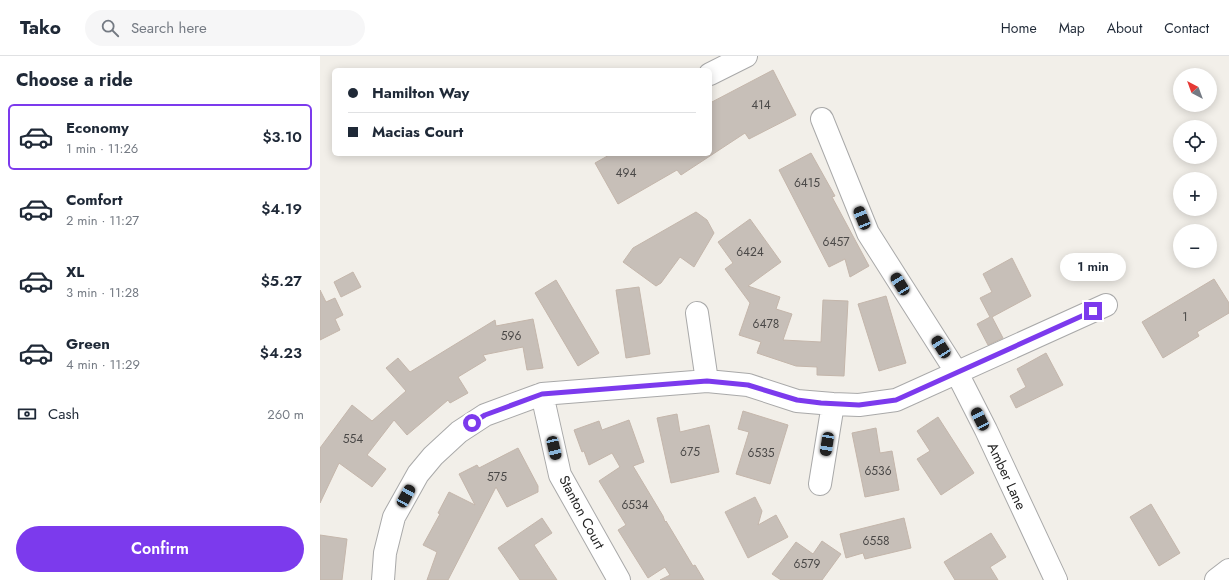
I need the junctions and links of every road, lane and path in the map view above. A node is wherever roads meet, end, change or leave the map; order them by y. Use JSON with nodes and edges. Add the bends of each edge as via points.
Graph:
{"nodes":[{"id":1,"x":746,"y":56,"type":"edge"},
{"id":2,"x":712,"y":73,"type":"edge"},
{"id":3,"x":822,"y":119,"type":"dead end"},
{"id":4,"x":1106,"y":305,"type":"dead end"},
{"id":5,"x":697,"y":313,"type":"dead end"},
{"id":6,"x":957,"y":373,"type":"junction"},
{"id":7,"x":707,"y":381,"type":"junction"},
{"id":8,"x":542,"y":394,"type":"junction"},
{"id":9,"x":833,"y":404,"type":"junction"},
{"id":10,"x":820,"y":484,"type":"dead end"},
{"id":11,"x":1229,"y":570,"type":"edge"},
{"id":12,"x":383,"y":580,"type":"edge"},
{"id":13,"x":619,"y":580,"type":"edge"},
{"id":14,"x":1056,"y":580,"type":"edge"},
{"id":15,"x":1216,"y":580,"type":"edge"}],
"edges":[{"from":1,"to":2,"type":"street"},
{"from":3,"to":6,"type":"street","name":"Amber Lane","via":[[868,233]]},
{"from":4,"to":6,"type":"street"},
{"from":5,"to":7,"type":"street"},
{"from":6,"to":9,"type":"street","via":[[896,400],[859,405]]},
{"from":6,"to":14,"type":"street","name":"Amber Lane"},
{"from":7,"to":8,"type":"street"},
{"from":7,"to":9,"type":"street","via":[[748,385],[797,400]]},
{"from":8,"to":12,"type":"street","via":[[485,415],[459,432],[433,456],[418,474],[394,517],[385,553]]},
{"from":8,"to":13,"type":"street","name":"Stanton Court","via":[[560,475]]},
{"from":9,"to":10,"type":"street"},
{"from":11,"to":15,"type":"street"}]}
